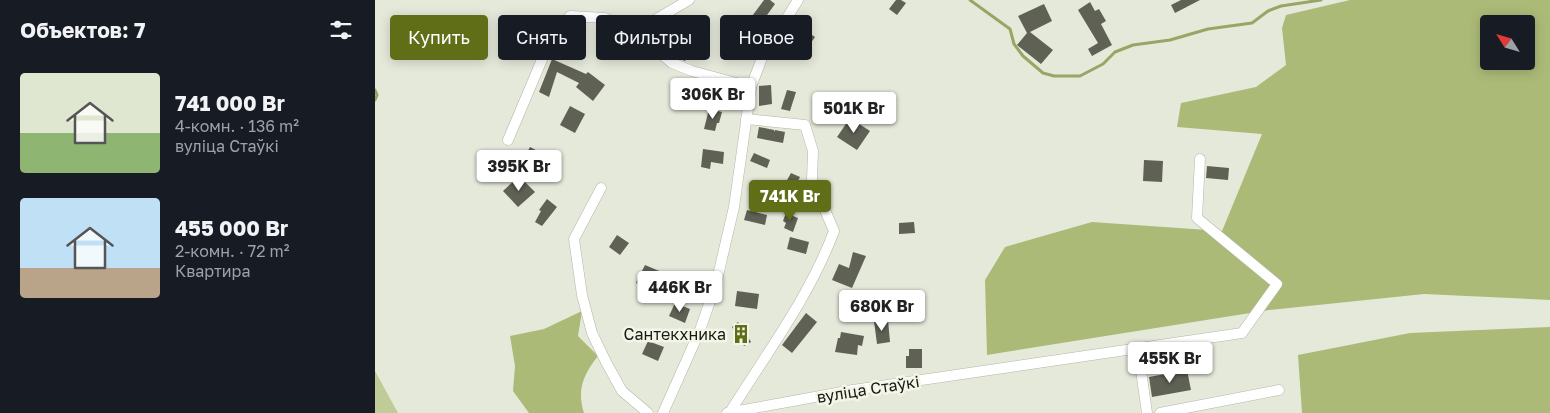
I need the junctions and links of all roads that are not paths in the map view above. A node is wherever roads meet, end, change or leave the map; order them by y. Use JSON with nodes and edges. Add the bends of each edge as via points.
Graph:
{"nodes":[{"id":1,"x":689,"y":0,"type":"edge"},
{"id":2,"x":798,"y":0,"type":"edge"},
{"id":3,"x":663,"y":15,"type":"edge"},
{"id":4,"x":596,"y":18,"type":"edge"},
{"id":5,"x":668,"y":60,"type":"edge"},
{"id":6,"x":751,"y":87,"type":"junction"},
{"id":7,"x":746,"y":119,"type":"junction"},
{"id":8,"x":508,"y":140,"type":"dead end"},
{"id":9,"x":1200,"y":159,"type":"dead end"},
{"id":10,"x":601,"y":188,"type":"dead end"},
{"id":11,"x":1138,"y":349,"type":"junction"},
{"id":12,"x":1279,"y":390,"type":"dead end"},
{"id":13,"x":648,"y":413,"type":"edge"},
{"id":14,"x":663,"y":413,"type":"edge"},
{"id":15,"x":729,"y":413,"type":"edge"},
{"id":16,"x":1147,"y":413,"type":"edge"},
{"id":17,"x":1161,"y":413,"type":"edge"}],
"edges":[{"from":1,"to":3,"type":"street"},
{"from":2,"to":6,"type":"street","via":[[762,58]]},
{"from":4,"to":8,"type":"street","via":[[569,16],[546,50]]},
{"from":5,"to":6,"type":"street","via":[[692,71]]},
{"from":6,"to":7,"type":"street"},
{"from":7,"to":14,"type":"street","via":[[733,207],[716,284],[700,330]]},
{"from":7,"to":15,"type":"street","name":"вуліца Стаўкі","via":[[805,125],[813,151],[812,180],[834,231],[824,259]]},
{"from":9,"to":11,"type":"street","name":"вуліца Стаўкі","via":[[1197,218],[1277,284],[1242,333]]},
{"from":10,"to":13,"type":"street","via":[[574,239],[582,295],[592,333],[622,391]]},
{"from":11,"to":15,"type":"street","name":"вуліца Стаўкі","via":[[853,390]]},
{"from":11,"to":16,"type":"street"},
{"from":12,"to":17,"type":"street"}]}
